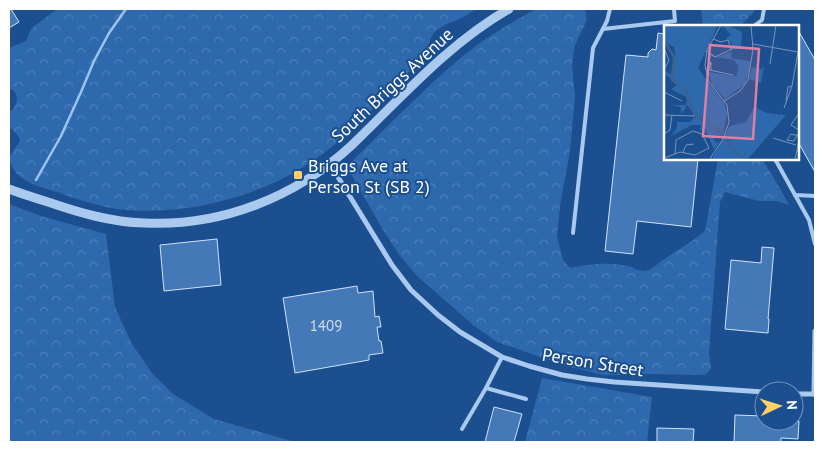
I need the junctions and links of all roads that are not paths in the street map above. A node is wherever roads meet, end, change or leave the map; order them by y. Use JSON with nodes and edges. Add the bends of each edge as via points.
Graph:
{"nodes":[{"id":1,"x":509,"y":9,"type":"edge"},
{"id":2,"x":610,"y":9,"type":"edge"},
{"id":3,"x":674,"y":9,"type":"edge"},
{"id":4,"x":764,"y":9,"type":"edge"},
{"id":5,"x":755,"y":25,"type":"edge"},
{"id":6,"x":603,"y":29,"type":"junction"},
{"id":7,"x":776,"y":160,"type":"edge"},
{"id":8,"x":330,"y":164,"type":"junction"},
{"id":9,"x":9,"y":189,"type":"edge"},
{"id":10,"x":796,"y":195,"type":"junction"},
{"id":11,"x":815,"y":196,"type":"edge"},
{"id":12,"x":573,"y":233,"type":"dead end"},
{"id":13,"x":815,"y":244,"type":"edge"},
{"id":14,"x":815,"y":331,"type":"edge"},
{"id":15,"x":502,"y":356,"type":"junction"},
{"id":16,"x":486,"y":388,"type":"junction"},
{"id":17,"x":754,"y":391,"type":"edge"},
{"id":18,"x":815,"y":394,"type":"edge"},
{"id":19,"x":526,"y":399,"type":"dead end"},
{"id":20,"x":462,"y":429,"type":"dead end"}],
"edges":[{"from":1,"to":8,"type":"street","name":"South Briggs Avenue","via":[[450,50]]},
{"from":2,"to":6,"type":"lane"},
{"from":3,"to":6,"type":"lane","via":[[676,21]]},
{"from":4,"to":5,"type":"lane","via":[[762,20]]},
{"from":6,"to":12,"type":"lane","via":[[593,48]]},
{"from":7,"to":10,"type":"lane"},
{"from":8,"to":9,"type":"street","name":"South Briggs Avenue","via":[[290,190],[256,205],[220,216],[170,223],[97,217]]},
{"from":8,"to":15,"type":"street","name":"Person Street","via":[[392,265],[412,290],[460,332]]},
{"from":10,"to":11,"type":"lane"},
{"from":10,"to":13,"type":"lane","via":[[809,220]]},
{"from":14,"to":18,"type":"street"},
{"from":15,"to":16,"type":"lane"},
{"from":15,"to":17,"type":"street","name":"Person Street","via":[[562,375],[587,379]]},
{"from":16,"to":19,"type":"lane"},
{"from":16,"to":20,"type":"lane"}]}
